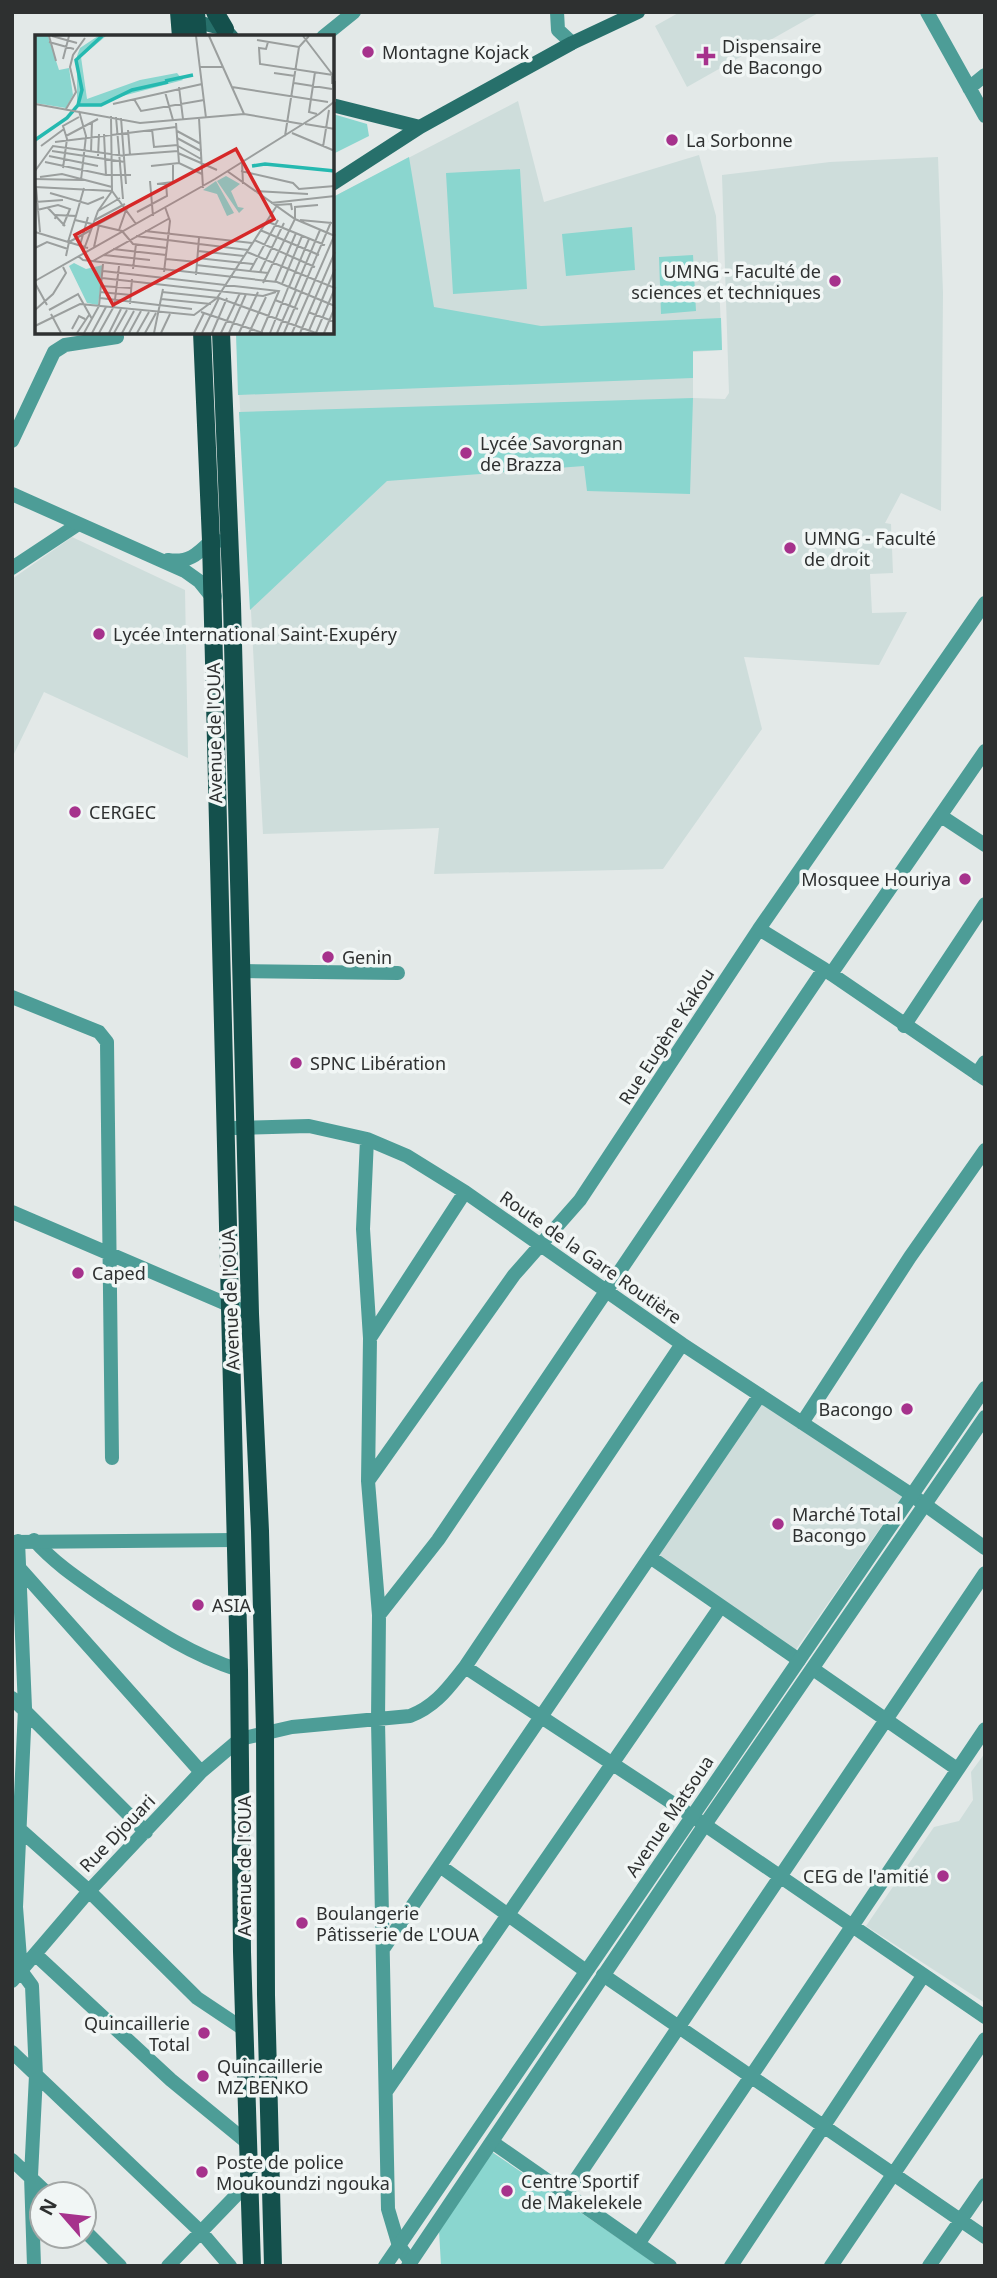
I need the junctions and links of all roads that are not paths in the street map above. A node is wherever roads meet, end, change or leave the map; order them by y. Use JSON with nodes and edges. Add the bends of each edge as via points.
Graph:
{"nodes":[{"id":1,"x":215,"y":12,"type":"edge"},
{"id":2,"x":354,"y":12,"type":"edge"},
{"id":3,"x":557,"y":12,"type":"edge"},
{"id":4,"x":638,"y":12,"type":"edge"},
{"id":5,"x":934,"y":15,"type":"edge"},
{"id":6,"x":189,"y":23,"type":"edge"},
{"id":7,"x":229,"y":33,"type":"edge"},
{"id":8,"x":325,"y":35,"type":"edge"},
{"id":9,"x":572,"y":43,"type":"junction"},
{"id":10,"x":985,"y":75,"type":"edge"},
{"id":11,"x":969,"y":88,"type":"junction"},
{"id":12,"x":334,"y":106,"type":"edge"},
{"id":13,"x":985,"y":116,"type":"edge"},
{"id":14,"x":420,"y":127,"type":"junction"},
{"id":15,"x":334,"y":183,"type":"edge"},
{"id":16,"x":202,"y":334,"type":"edge"},
{"id":17,"x":221,"y":334,"type":"edge"},
{"id":18,"x":117,"y":337,"type":"dead end"},
{"id":19,"x":12,"y":441,"type":"edge"},
{"id":20,"x":12,"y":494,"type":"edge"},
{"id":21,"x":77,"y":524,"type":"junction"},
{"id":22,"x":211,"y":541,"type":"junction"},
{"id":23,"x":230,"y":541,"type":"junction"},
{"id":24,"x":153,"y":558,"type":"junction"},
{"id":25,"x":12,"y":568,"type":"edge"},
{"id":26,"x":211,"y":596,"type":"junction"},
{"id":27,"x":232,"y":597,"type":"junction"},
{"id":28,"x":985,"y":603,"type":"edge"},
{"id":29,"x":980,"y":620,"type":"edge"},
{"id":30,"x":985,"y":751,"type":"edge"},
{"id":31,"x":941,"y":816,"type":"junction"},
{"id":32,"x":985,"y":845,"type":"edge"},
{"id":33,"x":985,"y":904,"type":"edge"},
{"id":34,"x":759,"y":929,"type":"junction"},
{"id":35,"x":242,"y":971,"type":"junction"},
{"id":36,"x":828,"y":971,"type":"junction"},
{"id":37,"x":398,"y":973,"type":"dead end"},
{"id":38,"x":12,"y":997,"type":"edge"},
{"id":39,"x":904,"y":1026,"type":"junction"},
{"id":40,"x":982,"y":1072,"type":"edge"},
{"id":41,"x":245,"y":1127,"type":"junction"},
{"id":42,"x":223,"y":1129,"type":"junction"},
{"id":43,"x":367,"y":1139,"type":"junction"},
{"id":44,"x":985,"y":1150,"type":"edge"},
{"id":45,"x":465,"y":1192,"type":"junction"},
{"id":46,"x":12,"y":1212,"type":"edge"},
{"id":47,"x":537,"y":1245,"type":"junction"},
{"id":48,"x":109,"y":1252,"type":"junction"},
{"id":49,"x":605,"y":1291,"type":"junction"},
{"id":50,"x":229,"y":1304,"type":"junction"},
{"id":51,"x":250,"y":1314,"type":"junction"},
{"id":52,"x":370,"y":1338,"type":"junction"},
{"id":53,"x":682,"y":1344,"type":"junction"},
{"id":54,"x":985,"y":1388,"type":"edge"},
{"id":55,"x":760,"y":1395,"type":"junction"},
{"id":56,"x":985,"y":1417,"type":"edge"},
{"id":57,"x":802,"y":1423,"type":"junction"},
{"id":58,"x":112,"y":1458,"type":"dead end"},
{"id":59,"x":368,"y":1481,"type":"junction"},
{"id":60,"x":910,"y":1494,"type":"junction"},
{"id":61,"x":924,"y":1504,"type":"junction"},
{"id":62,"x":34,"y":1540,"type":"junction"},
{"id":63,"x":236,"y":1540,"type":"junction"},
{"id":64,"x":15,"y":1541,"type":"edge"},
{"id":65,"x":985,"y":1548,"type":"edge"},
{"id":66,"x":650,"y":1557,"type":"junction"},
{"id":67,"x":21,"y":1570,"type":"junction"},
{"id":68,"x":985,"y":1573,"type":"edge"},
{"id":69,"x":721,"y":1606,"type":"junction"},
{"id":70,"x":379,"y":1615,"type":"junction"},
{"id":71,"x":799,"y":1660,"type":"junction"},
{"id":72,"x":465,"y":1667,"type":"junction"},
{"id":73,"x":813,"y":1669,"type":"junction"},
{"id":74,"x":239,"y":1670,"type":"junction"},
{"id":75,"x":12,"y":1698,"type":"edge"},
{"id":76,"x":25,"y":1708,"type":"junction"},
{"id":77,"x":761,"y":1715,"type":"junction"},
{"id":78,"x":542,"y":1719,"type":"junction"},
{"id":79,"x":885,"y":1720,"type":"junction"},
{"id":80,"x":378,"y":1721,"type":"junction"},
{"id":81,"x":774,"y":1724,"type":"junction"},
{"id":82,"x":985,"y":1729,"type":"edge"},
{"id":83,"x":265,"y":1731,"type":"junction"},
{"id":84,"x":240,"y":1739,"type":"junction"},
{"id":85,"x":612,"y":1765,"type":"junction"},
{"id":86,"x":957,"y":1769,"type":"junction"},
{"id":87,"x":201,"y":1772,"type":"junction"},
{"id":88,"x":692,"y":1816,"type":"junction"},
{"id":89,"x":16,"y":1826,"type":"edge"},
{"id":90,"x":704,"y":1826,"type":"junction"},
{"id":91,"x":146,"y":1832,"type":"junction"},
{"id":92,"x":440,"y":1866,"type":"junction"},
{"id":93,"x":779,"y":1877,"type":"junction"},
{"id":94,"x":89,"y":1891,"type":"junction"},
{"id":95,"x":509,"y":1917,"type":"junction"},
{"id":96,"x":851,"y":1927,"type":"junction"},
{"id":97,"x":383,"y":1949,"type":"junction"},
{"id":98,"x":36,"y":1955,"type":"junction"},
{"id":99,"x":586,"y":1971,"type":"junction"},
{"id":100,"x":603,"y":1975,"type":"junction"},
{"id":101,"x":17,"y":1976,"type":"edge"},
{"id":102,"x":923,"y":1976,"type":"junction"},
{"id":103,"x":985,"y":2017,"type":"edge"},
{"id":104,"x":678,"y":2028,"type":"junction"},
{"id":105,"x":245,"y":2030,"type":"junction"},
{"id":106,"x":985,"y":2039,"type":"edge"},
{"id":107,"x":12,"y":2052,"type":"edge"},
{"id":108,"x":36,"y":2075,"type":"junction"},
{"id":109,"x":750,"y":2078,"type":"junction"},
{"id":110,"x":387,"y":2090,"type":"junction"},
{"id":111,"x":823,"y":2125,"type":"junction"},
{"id":112,"x":492,"y":2142,"type":"junction"},
{"id":113,"x":249,"y":2144,"type":"junction"},
{"id":114,"x":12,"y":2160,"type":"edge"},
{"id":115,"x":894,"y":2173,"type":"junction"},
{"id":116,"x":31,"y":2176,"type":"junction"},
{"id":117,"x":35,"y":2180,"type":"edge"},
{"id":118,"x":250,"y":2182,"type":"junction"},
{"id":119,"x":985,"y":2185,"type":"edge"},
{"id":120,"x":566,"y":2193,"type":"junction"},
{"id":121,"x":960,"y":2219,"type":"junction"},
{"id":122,"x":202,"y":2233,"type":"junction"},
{"id":123,"x":985,"y":2236,"type":"edge"},
{"id":124,"x":98,"y":2244,"type":"edge"},
{"id":125,"x":638,"y":2244,"type":"junction"},
{"id":126,"x":399,"y":2246,"type":"junction"},
{"id":127,"x":410,"y":2264,"type":"edge"},
{"id":128,"x":34,"y":2266,"type":"edge"},
{"id":129,"x":120,"y":2266,"type":"edge"},
{"id":130,"x":168,"y":2266,"type":"edge"},
{"id":131,"x":230,"y":2266,"type":"edge"},
{"id":132,"x":252,"y":2266,"type":"edge"},
{"id":133,"x":273,"y":2266,"type":"edge"},
{"id":134,"x":386,"y":2266,"type":"edge"},
{"id":135,"x":670,"y":2266,"type":"edge"},
{"id":136,"x":731,"y":2266,"type":"edge"},
{"id":137,"x":831,"y":2266,"type":"edge"},
{"id":138,"x":929,"y":2266,"type":"edge"}],
"edges":[{"from":1,"to":7,"type":"main road"},
{"from":2,"to":8,"type":"street"},
{"from":3,"to":9,"type":"street","via":[[558,30]]},
{"from":4,"to":9,"type":"main road"},
{"from":5,"to":11,"type":"street"},
{"from":6,"to":7,"type":"main road"},
{"from":9,"to":14,"type":"main road"},
{"from":10,"to":11,"type":"street"},
{"from":11,"to":13,"type":"street"},
{"from":12,"to":14,"type":"main road"},
{"from":14,"to":15,"type":"main road"},
{"from":16,"to":22,"type":"main road","name":"Avenue de l'OUA"},
{"from":17,"to":23,"type":"main road","name":"Avenue de l'OUA"},
{"from":18,"to":19,"type":"street","via":[[65,345],[54,352]]},
{"from":20,"to":21,"type":"street"},
{"from":21,"to":24,"type":"street"},
{"from":21,"to":25,"type":"street"},
{"from":22,"to":23,"type":"street"},
{"from":22,"to":24,"type":"street","via":[[181,562]]},
{"from":22,"to":26,"type":"main road","name":"Avenue de l'OUA"},
{"from":23,"to":27,"type":"main road","name":"Avenue de l'OUA"},
{"from":24,"to":26,"type":"street","via":[[199,580]]},
{"from":26,"to":27,"type":"street"},
{"from":26,"to":42,"type":"main road","name":"Avenue de l'OUA"},
{"from":27,"to":35,"type":"main road","name":"Avenue de l'OUA"},
{"from":28,"to":29,"type":"street","name":"Rue Eugène Kakou"},
{"from":29,"to":34,"type":"street","name":"Rue Eugène Kakou"},
{"from":30,"to":31,"type":"street"},
{"from":31,"to":32,"type":"street"},
{"from":31,"to":36,"type":"street"},
{"from":33,"to":39,"type":"street"},
{"from":34,"to":36,"type":"street"},
{"from":34,"to":47,"type":"street","name":"Rue Eugène Kakou","via":[[580,1200]]},
{"from":35,"to":37,"type":"street"},
{"from":35,"to":41,"type":"main road","name":"Avenue de l'OUA"},
{"from":36,"to":39,"type":"street"},
{"from":36,"to":49,"type":"street"},
{"from":38,"to":48,"type":"street","via":[[99,1032],[107,1042]]},
{"from":39,"to":40,"type":"street"},
{"from":41,"to":42,"type":"street","name":"Route de la Gare Routière"},
{"from":41,"to":43,"type":"street","name":"Route de la Gare Routière","via":[[309,1126]]},
{"from":41,"to":51,"type":"main road","name":"Avenue de l'OUA"},
{"from":42,"to":50,"type":"main road","name":"Avenue de l'OUA"},
{"from":43,"to":45,"type":"street","name":"Route de la Gare Routière","via":[[407,1156]]},
{"from":43,"to":52,"type":"street","via":[[363,1229]]},
{"from":44,"to":57,"type":"street"},
{"from":45,"to":47,"type":"street","name":"Route de la Gare Routière"},
{"from":45,"to":52,"type":"street"},
{"from":46,"to":48,"type":"street"},
{"from":47,"to":49,"type":"street","name":"Route de la Gare Routière"},
{"from":47,"to":59,"type":"street","name":"Rue Eugène Kakou"},
{"from":48,"to":50,"type":"street"},
{"from":48,"to":58,"type":"street"},
{"from":49,"to":53,"type":"street","name":"Route de la Gare Routière"},
{"from":49,"to":70,"type":"street","via":[[438,1540]]},
{"from":50,"to":51,"type":"street"},
{"from":50,"to":63,"type":"main road","name":"Avenue de l'OUA"},
{"from":51,"to":83,"type":"main road","name":"Avenue de l'OUA"},
{"from":52,"to":59,"type":"street"},
{"from":53,"to":55,"type":"street","name":"Route de la Gare Routière"},
{"from":53,"to":72,"type":"street","name":"Rue Djouari"},
{"from":54,"to":60,"type":"street","name":"Avenue Matsoua"},
{"from":55,"to":57,"type":"street","name":"Route de la Gare Routière"},
{"from":55,"to":66,"type":"street"},
{"from":56,"to":61,"type":"street","name":"Avenue Matsoua"},
{"from":57,"to":60,"type":"street","name":"Route de la Gare Routière"},
{"from":59,"to":70,"type":"street"},
{"from":60,"to":61,"type":"street","name":"Route de la Gare Routière"},
{"from":60,"to":71,"type":"street","name":"Avenue Matsoua"},
{"from":61,"to":65,"type":"street"},
{"from":61,"to":73,"type":"street","name":"Avenue Matsoua"},
{"from":62,"to":63,"type":"street"},
{"from":62,"to":64,"type":"street"},
{"from":62,"to":74,"type":"street","via":[[57,1564],[167,1640]]},
{"from":63,"to":74,"type":"main road","name":"Avenue de l'OUA"},
{"from":64,"to":67,"type":"street"},
{"from":66,"to":69,"type":"street"},
{"from":66,"to":78,"type":"street"},
{"from":67,"to":76,"type":"street"},
{"from":67,"to":87,"type":"street"},
{"from":68,"to":79,"type":"street"},
{"from":69,"to":71,"type":"street"},
{"from":69,"to":85,"type":"street"},
{"from":70,"to":80,"type":"street"},
{"from":71,"to":77,"type":"street","name":"Avenue Matsoua"},
{"from":72,"to":78,"type":"street"},
{"from":72,"to":80,"type":"street","name":"Rue Djouari","via":[[427,1709]]},
{"from":73,"to":79,"type":"street"},
{"from":73,"to":81,"type":"street","name":"Avenue Matsoua"},
{"from":74,"to":84,"type":"main road","name":"Avenue de l'OUA"},
{"from":75,"to":76,"type":"street"},
{"from":76,"to":89,"type":"street"},
{"from":76,"to":91,"type":"street"},
{"from":77,"to":81,"type":"street"},
{"from":77,"to":88,"type":"street","name":"Avenue Matsoua"},
{"from":78,"to":85,"type":"street"},
{"from":78,"to":92,"type":"street"},
{"from":79,"to":86,"type":"street"},
{"from":79,"to":93,"type":"street"},
{"from":80,"to":83,"type":"street","name":"Rue Djouari"},
{"from":80,"to":97,"type":"street"},
{"from":81,"to":90,"type":"street","name":"Avenue Matsoua"},
{"from":82,"to":86,"type":"street"},
{"from":83,"to":84,"type":"street","name":"Rue Djouari"},
{"from":83,"to":133,"type":"main road","name":"Avenue de l'OUA"},
{"from":84,"to":87,"type":"street","name":"Rue Djouari"},
{"from":84,"to":105,"type":"main road","name":"Avenue de l'OUA"},
{"from":85,"to":88,"type":"street"},
{"from":85,"to":95,"type":"street"},
{"from":86,"to":96,"type":"street"},
{"from":87,"to":91,"type":"street","name":"Rue Djouari"},
{"from":88,"to":90,"type":"street"},
{"from":88,"to":99,"type":"street","name":"Avenue Matsoua"},
{"from":89,"to":94,"type":"street"},
{"from":89,"to":101,"type":"street"},
{"from":90,"to":93,"type":"street"},
{"from":90,"to":100,"type":"street","name":"Avenue Matsoua"},
{"from":91,"to":94,"type":"street","name":"Rue Djouari"},
{"from":92,"to":95,"type":"street"},
{"from":92,"to":97,"type":"street"},
{"from":93,"to":96,"type":"street"},
{"from":93,"to":104,"type":"street"},
{"from":94,"to":98,"type":"street","name":"Rue Djouari"},
{"from":94,"to":105,"type":"street","via":[[197,1998]]},
{"from":95,"to":99,"type":"street"},
{"from":95,"to":110,"type":"street"},
{"from":96,"to":102,"type":"street"},
{"from":96,"to":109,"type":"street"},
{"from":97,"to":110,"type":"street"},
{"from":98,"to":101,"type":"street","name":"Rue Djouari"},
{"from":98,"to":113,"type":"street","via":[[171,2080]]},
{"from":99,"to":126,"type":"street","name":"Avenue Matsoua"},
{"from":100,"to":104,"type":"street"},
{"from":100,"to":112,"type":"street","name":"Avenue Matsoua"},
{"from":101,"to":108,"type":"street","via":[[32,1986]]},
{"from":102,"to":103,"type":"street"},
{"from":102,"to":111,"type":"street"},
{"from":104,"to":109,"type":"street"},
{"from":104,"to":120,"type":"street"},
{"from":105,"to":113,"type":"main road","name":"Avenue de l'OUA"},
{"from":106,"to":115,"type":"street"},
{"from":107,"to":108,"type":"street"},
{"from":108,"to":116,"type":"street"},
{"from":108,"to":122,"type":"street"},
{"from":109,"to":111,"type":"street"},
{"from":109,"to":125,"type":"street"},
{"from":110,"to":126,"type":"street","via":[[388,2209]]},
{"from":111,"to":115,"type":"street"},
{"from":111,"to":136,"type":"street"},
{"from":112,"to":120,"type":"street"},
{"from":112,"to":127,"type":"street","name":"Avenue Matsoua"},
{"from":113,"to":118,"type":"main road","name":"Avenue de l'OUA"},
{"from":114,"to":116,"type":"street"},
{"from":115,"to":121,"type":"street"},
{"from":115,"to":137,"type":"street"},
{"from":116,"to":117,"type":"street"},
{"from":116,"to":128,"type":"street"},
{"from":118,"to":122,"type":"street"},
{"from":118,"to":132,"type":"main road","name":"Avenue de l'OUA"},
{"from":119,"to":121,"type":"street"},
{"from":120,"to":125,"type":"street"},
{"from":121,"to":123,"type":"street"},
{"from":121,"to":138,"type":"street"},
{"from":122,"to":130,"type":"street"},
{"from":122,"to":131,"type":"street"},
{"from":124,"to":129,"type":"street"},
{"from":125,"to":135,"type":"street"},
{"from":126,"to":127,"type":"street"},
{"from":126,"to":134,"type":"street","name":"Avenue Matsoua"}]}
